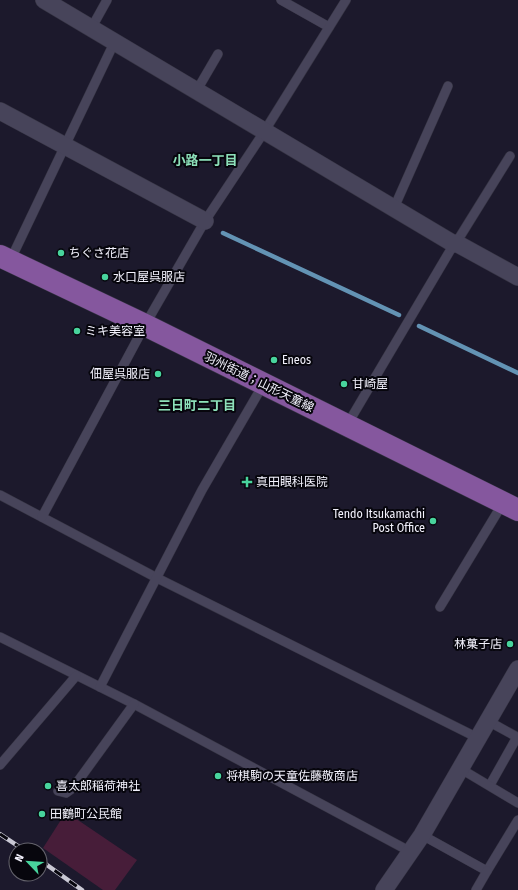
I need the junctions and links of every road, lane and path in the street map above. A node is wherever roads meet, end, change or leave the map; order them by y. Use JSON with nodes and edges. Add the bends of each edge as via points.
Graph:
{"nodes":[{"id":1,"x":44,"y":0,"type":"edge"},
{"id":2,"x":107,"y":0,"type":"edge"},
{"id":3,"x":281,"y":0,"type":"edge"},
{"id":4,"x":346,"y":0,"type":"edge"},
{"id":5,"x":92,"y":27,"type":"junction"},
{"id":6,"x":329,"y":27,"type":"junction"},
{"id":7,"x":115,"y":41,"type":"junction"},
{"id":8,"x":218,"y":54,"type":"dead end"},
{"id":9,"x":448,"y":86,"type":"dead end"},
{"id":10,"x":197,"y":90,"type":"junction"},
{"id":11,"x":0,"y":111,"type":"edge"},
{"id":12,"x":264,"y":132,"type":"junction"},
{"id":13,"x":66,"y":147,"type":"junction"},
{"id":14,"x":510,"y":156,"type":"dead end"},
{"id":15,"x":394,"y":208,"type":"junction"},
{"id":16,"x":205,"y":221,"type":"junction"},
{"id":17,"x":455,"y":243,"type":"junction"},
{"id":18,"x":5,"y":258,"type":"edge"},
{"id":19,"x":518,"y":278,"type":"edge"},
{"id":20,"x":145,"y":325,"type":"junction"},
{"id":21,"x":263,"y":385,"type":"junction"},
{"id":22,"x":347,"y":426,"type":"junction"},
{"id":23,"x":0,"y":495,"type":"edge"},
{"id":24,"x":511,"y":506,"type":"edge"},
{"id":25,"x":42,"y":517,"type":"junction"},
{"id":26,"x":157,"y":578,"type":"junction"},
{"id":27,"x":440,"y":608,"type":"dead end"},
{"id":28,"x":0,"y":636,"type":"edge"},
{"id":29,"x":518,"y":669,"type":"edge"},
{"id":30,"x":76,"y":676,"type":"junction"},
{"id":31,"x":100,"y":687,"type":"junction"},
{"id":32,"x":134,"y":704,"type":"junction"},
{"id":33,"x":488,"y":721,"type":"junction"},
{"id":34,"x":478,"y":738,"type":"junction"},
{"id":35,"x":517,"y":738,"type":"edge"},
{"id":36,"x":0,"y":765,"type":"edge"},
{"id":37,"x":461,"y":768,"type":"junction"},
{"id":38,"x":490,"y":785,"type":"junction"},
{"id":39,"x":58,"y":791,"type":"dead end"},
{"id":40,"x":518,"y":803,"type":"edge"},
{"id":41,"x":518,"y":820,"type":"edge"},
{"id":42,"x":422,"y":835,"type":"junction"},
{"id":43,"x":411,"y":852,"type":"junction"},
{"id":44,"x":487,"y":871,"type":"junction"},
{"id":45,"x":384,"y":890,"type":"edge"},
{"id":46,"x":476,"y":890,"type":"edge"}],
"edges":[{"from":1,"to":5,"type":"street"},
{"from":2,"to":5,"type":"lane"},
{"from":3,"to":6,"type":"lane"},
{"from":4,"to":6,"type":"lane"},
{"from":5,"to":7,"type":"street"},
{"from":6,"to":12,"type":"lane"},
{"from":7,"to":10,"type":"street"},
{"from":7,"to":13,"type":"lane"},
{"from":8,"to":10,"type":"lane"},
{"from":9,"to":15,"type":"lane"},
{"from":10,"to":12,"type":"street"},
{"from":11,"to":13,"type":"street"},
{"from":12,"to":15,"type":"street"},
{"from":12,"to":16,"type":"lane"},
{"from":13,"to":16,"type":"street"},
{"from":13,"to":18,"type":"lane"},
{"from":14,"to":17,"type":"lane"},
{"from":15,"to":17,"type":"street"},
{"from":16,"to":20,"type":"lane"},
{"from":17,"to":19,"type":"street"},
{"from":17,"to":22,"type":"lane"},
{"from":18,"to":20,"type":"main road","name":"羽州街道；山形天童線"},
{"from":20,"to":21,"type":"main road","name":"羽州街道；山形天童線"},
{"from":20,"to":25,"type":"lane"},
{"from":21,"to":22,"type":"main road","name":"羽州街道；山形天童線"},
{"from":21,"to":26,"type":"lane","via":[[202,490]]},
{"from":22,"to":24,"type":"main road","name":"羽州街道；山形天童線"},
{"from":23,"to":25,"type":"lane"},
{"from":24,"to":27,"type":"lane"},
{"from":25,"to":26,"type":"lane"},
{"from":26,"to":31,"type":"lane"},
{"from":26,"to":34,"type":"lane"},
{"from":28,"to":30,"type":"lane"},
{"from":29,"to":33,"type":"street"},
{"from":30,"to":31,"type":"lane"},
{"from":30,"to":36,"type":"lane"},
{"from":31,"to":32,"type":"lane"},
{"from":32,"to":39,"type":"lane","via":[[73,788],[66,793]]},
{"from":32,"to":43,"type":"lane"},
{"from":33,"to":34,"type":"street"},
{"from":33,"to":35,"type":"lane"},
{"from":34,"to":37,"type":"street"},
{"from":35,"to":38,"type":"lane"},
{"from":37,"to":38,"type":"lane"},
{"from":37,"to":42,"type":"street"},
{"from":38,"to":40,"type":"lane"},
{"from":41,"to":44,"type":"lane"},
{"from":42,"to":43,"type":"street"},
{"from":42,"to":44,"type":"lane"},
{"from":43,"to":45,"type":"street"},
{"from":44,"to":46,"type":"lane"}]}
